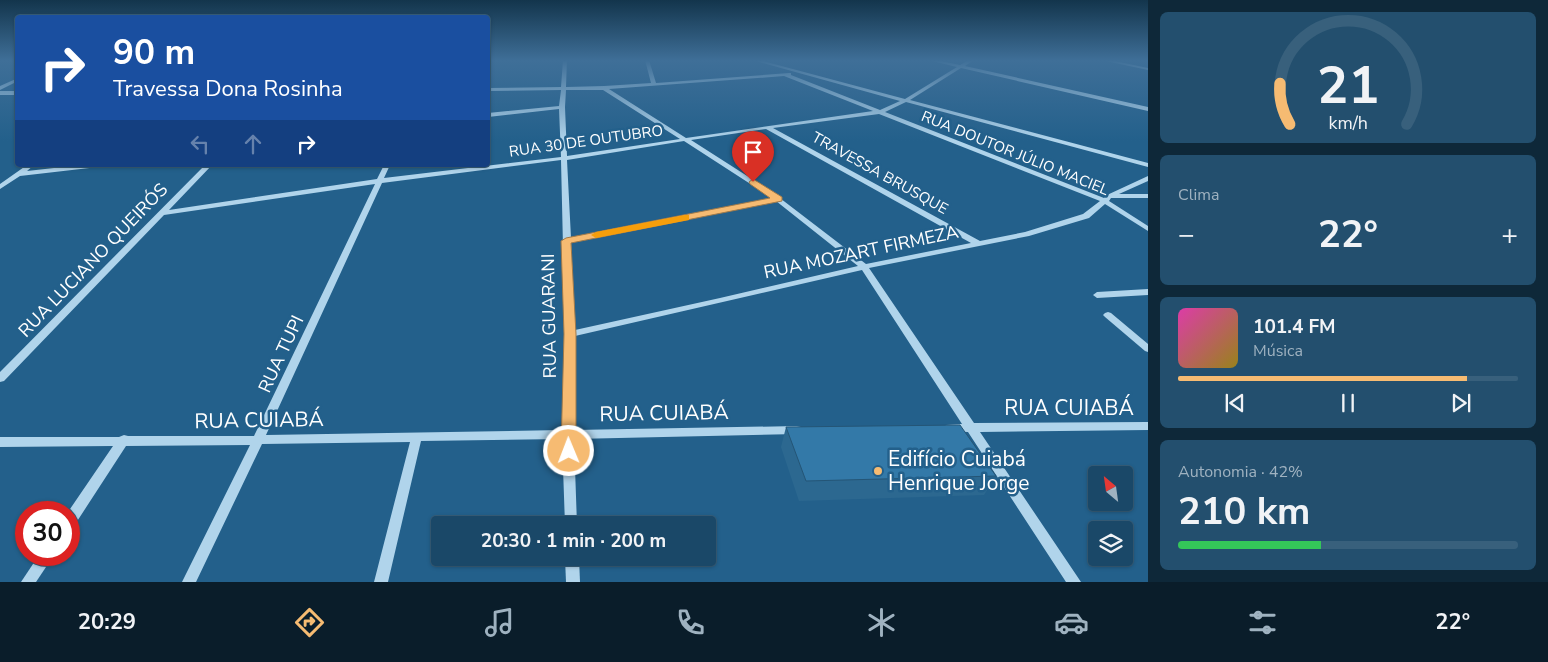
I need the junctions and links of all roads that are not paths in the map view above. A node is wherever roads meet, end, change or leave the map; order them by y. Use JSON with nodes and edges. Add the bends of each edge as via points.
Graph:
{"nodes":[{"id":1,"x":614,"y":87,"type":"edge"},
{"id":2,"x":817,"y":87,"type":"edge"},
{"id":3,"x":857,"y":87,"type":"edge"},
{"id":4,"x":927,"y":87,"type":"edge"},
{"id":5,"x":1050,"y":87,"type":"edge"},
{"id":6,"x":604,"y":88,"type":"junction"},
{"id":7,"x":490,"y":89,"type":"edge"},
{"id":8,"x":564,"y":89,"type":"junction"},
{"id":9,"x":0,"y":93,"type":"edge"},
{"id":10,"x":15,"y":93,"type":"edge"},
{"id":11,"x":906,"y":100,"type":"junction"},
{"id":12,"x":562,"y":107,"type":"junction"},
{"id":13,"x":1148,"y":109,"type":"edge"},
{"id":14,"x":880,"y":112,"type":"junction"},
{"id":15,"x":490,"y":115,"type":"edge"},
{"id":16,"x":767,"y":127,"type":"junction"},
{"id":17,"x":686,"y":140,"type":"junction"},
{"id":18,"x":565,"y":158,"type":"junction"},
{"id":19,"x":1148,"y":165,"type":"edge"},
{"id":20,"x":28,"y":167,"type":"edge"},
{"id":21,"x":80,"y":167,"type":"edge"},
{"id":22,"x":207,"y":167,"type":"edge"},
{"id":23,"x":386,"y":167,"type":"edge"},
{"id":24,"x":19,"y":174,"type":"junction"},
{"id":25,"x":1148,"y":178,"type":"edge"},
{"id":26,"x":379,"y":181,"type":"junction"},
{"id":27,"x":0,"y":187,"type":"edge"},
{"id":28,"x":1148,"y":196,"type":"edge"},
{"id":29,"x":778,"y":199,"type":"junction"},
{"id":30,"x":1107,"y":199,"type":"junction"},
{"id":31,"x":161,"y":213,"type":"junction"},
{"id":32,"x":1148,"y":229,"type":"edge"},
{"id":33,"x":566,"y":241,"type":"junction"},
{"id":34,"x":980,"y":244,"type":"junction"},
{"id":35,"x":864,"y":266,"type":"junction"},
{"id":36,"x":1148,"y":292,"type":"edge"},
{"id":37,"x":1097,"y":295,"type":"dead end"},
{"id":38,"x":1108,"y":315,"type":"dead end"},
{"id":39,"x":570,"y":334,"type":"junction"},
{"id":40,"x":1148,"y":349,"type":"edge"},
{"id":41,"x":0,"y":378,"type":"edge"},
{"id":42,"x":1148,"y":426,"type":"edge"},
{"id":43,"x":940,"y":428,"type":"edge"},
{"id":44,"x":970,"y":428,"type":"junction"},
{"id":45,"x":813,"y":430,"type":"edge"},
{"id":46,"x":568,"y":433,"type":"junction"},
{"id":47,"x":417,"y":436,"type":"junction"},
{"id":48,"x":124,"y":439,"type":"junction"},
{"id":49,"x":258,"y":440,"type":"junction"},
{"id":50,"x":0,"y":442,"type":"edge"},
{"id":51,"x":80,"y":505,"type":"edge"},
{"id":52,"x":571,"y":516,"type":"edge"},
{"id":53,"x":39,"y":566,"type":"edge"},
{"id":54,"x":572,"y":566,"type":"edge"},
{"id":55,"x":28,"y":582,"type":"edge"},
{"id":56,"x":188,"y":582,"type":"edge"},
{"id":57,"x":381,"y":582,"type":"edge"},
{"id":58,"x":573,"y":582,"type":"edge"},
{"id":59,"x":1074,"y":582,"type":"edge"}],
"edges":[{"from":1,"to":6,"type":"street"},
{"from":2,"to":14,"type":"street","name":"RUA DOUTOR JÚLIO MACIEL"},
{"from":3,"to":11,"type":"street"},
{"from":4,"to":11,"type":"street","name":"RUA 30 DE OUTUBRO"},
{"from":5,"to":13,"type":"street"},
{"from":6,"to":8,"type":"street"},
{"from":6,"to":17,"type":"street"},
{"from":7,"to":8,"type":"street"},
{"from":8,"to":12,"type":"street","name":"RUA GUARANI"},
{"from":9,"to":10,"type":"street"},
{"from":11,"to":14,"type":"street","name":"RUA 30 DE OUTUBRO"},
{"from":11,"to":19,"type":"street"},
{"from":12,"to":15,"type":"street"},
{"from":12,"to":18,"type":"street","name":"RUA GUARANI"},
{"from":14,"to":16,"type":"street","name":"RUA 30 DE OUTUBRO"},
{"from":14,"to":30,"type":"street","name":"RUA DOUTOR JÚLIO MACIEL"},
{"from":16,"to":17,"type":"street","name":"RUA 30 DE OUTUBRO"},
{"from":16,"to":34,"type":"street","name":"TRAVESSA BRUSQUE"},
{"from":17,"to":18,"type":"street","name":"RUA 30 DE OUTUBRO"},
{"from":17,"to":29,"type":"street"},
{"from":18,"to":26,"type":"street","name":"RUA 30 DE OUTUBRO"},
{"from":18,"to":33,"type":"street","name":"RUA GUARANI"},
{"from":20,"to":24,"type":"street"},
{"from":21,"to":24,"type":"street"},
{"from":22,"to":31,"type":"street","name":"RUA LUCIANO QUEIRÓS"},
{"from":23,"to":26,"type":"street","name":"RUA TUPI"},
{"from":24,"to":27,"type":"street"},
{"from":25,"to":30,"type":"street","name":"RUA MOZART FIRMEZA"},
{"from":26,"to":31,"type":"street","name":"RUA 30 DE OUTUBRO"},
{"from":26,"to":49,"type":"street","name":"RUA TUPI"},
{"from":28,"to":30,"type":"street"},
{"from":29,"to":33,"type":"street"},
{"from":29,"to":35,"type":"street"},
{"from":30,"to":32,"type":"street","name":"RUA DOUTOR JÚLIO MACIEL"},
{"from":30,"to":34,"type":"street","name":"RUA MOZART FIRMEZA","via":[[1086,216]]},
{"from":31,"to":41,"type":"street","name":"RUA LUCIANO QUEIRÓS"},
{"from":33,"to":39,"type":"street","name":"RUA GUARANI"},
{"from":34,"to":35,"type":"street","name":"RUA MOZART FIRMEZA"},
{"from":35,"to":39,"type":"street","name":"RUA MOZART FIRMEZA"},
{"from":35,"to":44,"type":"street"},
{"from":36,"to":37,"type":"street"},
{"from":38,"to":40,"type":"street"},
{"from":39,"to":46,"type":"street","name":"RUA GUARANI"},
{"from":42,"to":44,"type":"street","name":"RUA CUIABÁ"},
{"from":43,"to":44,"type":"street","name":"RUA CUIABÁ"},
{"from":44,"to":59,"type":"street"},
{"from":45,"to":46,"type":"street","name":"RUA CUIABÁ"},
{"from":46,"to":47,"type":"street","name":"RUA CUIABÁ"},
{"from":46,"to":52,"type":"street","name":"RUA GUARANI"},
{"from":47,"to":49,"type":"street","name":"RUA CUIABÁ"},
{"from":47,"to":57,"type":"street"},
{"from":48,"to":49,"type":"street","name":"RUA CUIABÁ"},
{"from":48,"to":50,"type":"street","name":"RUA CUIABÁ"},
{"from":48,"to":51,"type":"street"},
{"from":49,"to":56,"type":"street","name":"RUA TUPI"},
{"from":53,"to":55,"type":"street"},
{"from":54,"to":58,"type":"street"}]}
